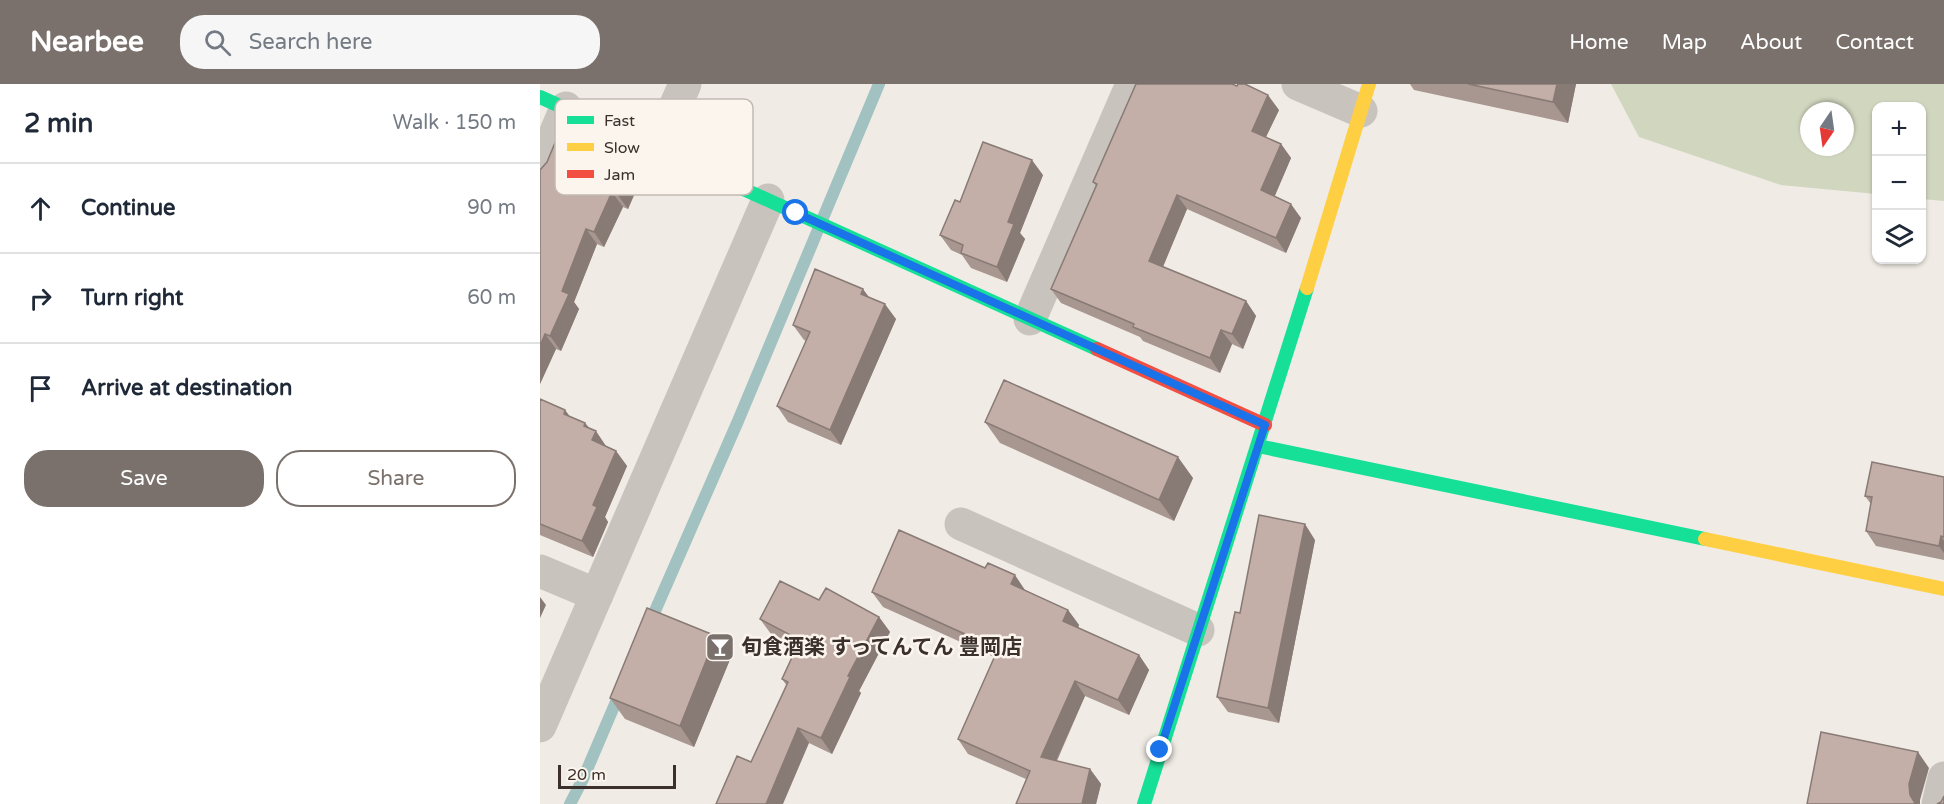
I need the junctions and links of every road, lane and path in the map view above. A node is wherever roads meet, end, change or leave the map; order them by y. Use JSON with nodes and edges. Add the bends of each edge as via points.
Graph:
{"nodes":[{"id":1,"x":685,"y":84,"type":"edge"},
{"id":2,"x":1132,"y":84,"type":"edge"},
{"id":3,"x":1298,"y":84,"type":"edge"},
{"id":4,"x":1365,"y":97,"type":"edge"},
{"id":5,"x":678,"y":99,"type":"edge"},
{"id":6,"x":553,"y":103,"type":"edge"},
{"id":7,"x":540,"y":171,"type":"edge"},
{"id":8,"x":753,"y":193,"type":"edge"},
{"id":9,"x":782,"y":206,"type":"junction"},
{"id":10,"x":1030,"y":319,"type":"junction"},
{"id":11,"x":1265,"y":425,"type":"junction"},
{"id":12,"x":1258,"y":446,"type":"junction"},
{"id":13,"x":961,"y":524,"type":"dead end"},
{"id":14,"x":540,"y":571,"type":"edge"},
{"id":15,"x":1944,"y":589,"type":"edge"},
{"id":16,"x":597,"y":595,"type":"junction"},
{"id":17,"x":1198,"y":630,"type":"junction"},
{"id":18,"x":540,"y":726,"type":"edge"},
{"id":19,"x":1944,"y":778,"type":"edge"},
{"id":20,"x":1144,"y":804,"type":"edge"},
{"id":21,"x":1938,"y":804,"type":"edge"}],
"edges":[{"from":1,"to":5,"type":"street"},
{"from":2,"to":10,"type":"street"},
{"from":3,"to":4,"type":"street"},
{"from":4,"to":11,"type":"street"},
{"from":6,"to":7,"type":"street"},
{"from":8,"to":9,"type":"street"},
{"from":9,"to":10,"type":"street"},
{"from":9,"to":16,"type":"street"},
{"from":10,"to":11,"type":"street"},
{"from":11,"to":12,"type":"street"},
{"from":12,"to":15,"type":"street"},
{"from":12,"to":17,"type":"street"},
{"from":13,"to":17,"type":"street"},
{"from":14,"to":16,"type":"street"},
{"from":16,"to":18,"type":"street"},
{"from":17,"to":20,"type":"street"},
{"from":19,"to":21,"type":"street"}]}
